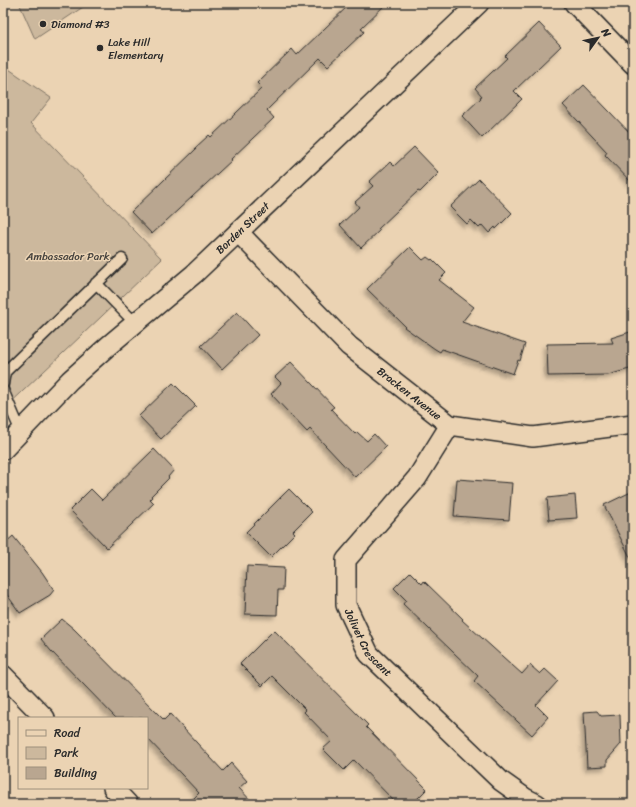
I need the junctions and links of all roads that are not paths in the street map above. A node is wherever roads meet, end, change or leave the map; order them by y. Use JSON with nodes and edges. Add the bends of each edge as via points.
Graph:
{"nodes":[{"id":1,"x":479,"y":3,"type":"edge"},
{"id":2,"x":574,"y":3,"type":"edge"},
{"id":3,"x":633,"y":64,"type":"edge"},
{"id":4,"x":238,"y":232,"type":"junction"},
{"id":5,"x":122,"y":259,"type":"dead end"},
{"id":6,"x":96,"y":284,"type":"junction"},
{"id":7,"x":135,"y":323,"type":"junction"},
{"id":8,"x":3,"y":384,"type":"edge"},
{"id":9,"x":3,"y":390,"type":"edge"},
{"id":10,"x":633,"y":424,"type":"edge"},
{"id":11,"x":450,"y":425,"type":"junction"},
{"id":12,"x":22,"y":432,"type":"junction"},
{"id":13,"x":3,"y":450,"type":"edge"},
{"id":14,"x":3,"y":675,"type":"edge"},
{"id":15,"x":44,"y":717,"type":"edge"},
{"id":16,"x":114,"y":789,"type":"edge"},
{"id":17,"x":128,"y":804,"type":"edge"},
{"id":18,"x":537,"y":804,"type":"edge"}],
"edges":[{"from":1,"to":4,"type":"street","name":"Borden Street"},
{"from":2,"to":3,"type":"street"},
{"from":4,"to":7,"type":"street","name":"Borden Street","via":[[194,274]]},
{"from":4,"to":11,"type":"street","name":"Bracken Avenue","via":[[349,346]]},
{"from":5,"to":6,"type":"lane"},
{"from":6,"to":7,"type":"lane"},
{"from":6,"to":8,"type":"lane","via":[[5,372]]},
{"from":7,"to":12,"type":"street","name":"Borden Street","via":[[70,380]]},
{"from":9,"to":12,"type":"lane"},
{"from":10,"to":11,"type":"street","name":"Bracken Avenue","via":[[533,436]]},
{"from":11,"to":18,"type":"street","name":"Jolivet Crescent","via":[[417,478],[346,560],[346,605],[370,654],[501,781]]},
{"from":12,"to":13,"type":"street","name":"Borden Street"},
{"from":14,"to":15,"type":"street"},
{"from":16,"to":17,"type":"street"}]}
